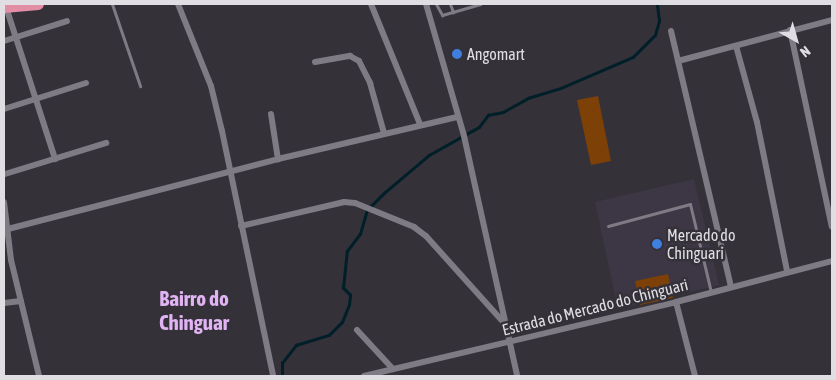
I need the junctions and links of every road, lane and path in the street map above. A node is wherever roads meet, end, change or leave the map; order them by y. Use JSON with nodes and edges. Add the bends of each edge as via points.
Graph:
{"nodes":[{"id":1,"x":38,"y":4,"type":"edge"},
{"id":2,"x":112,"y":4,"type":"edge"},
{"id":3,"x":178,"y":4,"type":"edge"},
{"id":4,"x":371,"y":4,"type":"edge"},
{"id":5,"x":426,"y":4,"type":"edge"},
{"id":6,"x":436,"y":4,"type":"edge"},
{"id":7,"x":450,"y":4,"type":"edge"},
{"id":8,"x":480,"y":4,"type":"edge"},
{"id":9,"x":470,"y":5,"type":"edge"},
{"id":10,"x":5,"y":7,"type":"edge"},
{"id":11,"x":453,"y":12,"type":"junction"},
{"id":12,"x":832,"y":20,"type":"edge"},
{"id":13,"x":67,"y":21,"type":"dead end"},
{"id":14,"x":790,"y":30,"type":"junction"},
{"id":15,"x":672,"y":31,"type":"dead end"},
{"id":16,"x":16,"y":37,"type":"junction"},
{"id":17,"x":4,"y":41,"type":"edge"},
{"id":18,"x":736,"y":46,"type":"junction"},
{"id":19,"x":678,"y":61,"type":"junction"},
{"id":20,"x":315,"y":62,"type":"dead end"},
{"id":21,"x":86,"y":83,"type":"dead end"},
{"id":22,"x":140,"y":86,"type":"dead end"},
{"id":23,"x":36,"y":99,"type":"junction"},
{"id":24,"x":4,"y":108,"type":"edge"},
{"id":25,"x":271,"y":114,"type":"dead end"},
{"id":26,"x":457,"y":117,"type":"junction"},
{"id":27,"x":420,"y":124,"type":"junction"},
{"id":28,"x":384,"y":133,"type":"junction"},
{"id":29,"x":106,"y":143,"type":"dead end"},
{"id":30,"x":55,"y":159,"type":"junction"},
{"id":31,"x":278,"y":159,"type":"junction"},
{"id":32,"x":229,"y":171,"type":"junction"},
{"id":33,"x":5,"y":174,"type":"dead end"},
{"id":34,"x":4,"y":202,"type":"edge"},
{"id":35,"x":240,"y":226,"type":"junction"},
{"id":36,"x":608,"y":226,"type":"dead end"},
{"id":37,"x":832,"y":227,"type":"edge"},
{"id":38,"x":6,"y":229,"type":"edge"},
{"id":39,"x":832,"y":261,"type":"edge"},
{"id":40,"x":787,"y":271,"type":"junction"},
{"id":41,"x":731,"y":286,"type":"junction"},
{"id":42,"x":711,"y":292,"type":"junction"},
{"id":43,"x":21,"y":301,"type":"junction"},
{"id":44,"x":676,"y":302,"type":"junction"},
{"id":45,"x":4,"y":303,"type":"edge"},
{"id":46,"x":506,"y":325,"type":"junction"},
{"id":47,"x":357,"y":330,"type":"dead end"},
{"id":48,"x":510,"y":343,"type":"junction"},
{"id":49,"x":393,"y":369,"type":"junction"},
{"id":50,"x":39,"y":376,"type":"edge"},
{"id":51,"x":273,"y":376,"type":"edge"},
{"id":52,"x":364,"y":376,"type":"edge"},
{"id":53,"x":518,"y":376,"type":"edge"},
{"id":54,"x":695,"y":376,"type":"edge"}],
"edges":[{"from":1,"to":10,"type":"highway"},
{"from":2,"to":22,"type":"lane"},
{"from":3,"to":32,"type":"street","via":[[210,86]]},
{"from":4,"to":27,"type":"street"},
{"from":5,"to":26,"type":"street","via":[[451,82]]},
{"from":6,"to":11,"type":"lane","via":[[442,15]]},
{"from":7,"to":11,"type":"lane"},
{"from":8,"to":9,"type":"lane"},
{"from":9,"to":11,"type":"lane"},
{"from":10,"to":16,"type":"street"},
{"from":12,"to":14,"type":"street"},
{"from":13,"to":16,"type":"street"},
{"from":14,"to":18,"type":"street"},
{"from":14,"to":37,"type":"street"},
{"from":15,"to":19,"type":"street"},
{"from":16,"to":17,"type":"street"},
{"from":16,"to":23,"type":"street"},
{"from":18,"to":19,"type":"street"},
{"from":18,"to":40,"type":"street","via":[[757,122]]},
{"from":19,"to":41,"type":"street"},
{"from":20,"to":28,"type":"street","via":[[350,56],[359,61],[370,82]]},
{"from":21,"to":23,"type":"street"},
{"from":23,"to":24,"type":"street"},
{"from":23,"to":30,"type":"street"},
{"from":25,"to":31,"type":"street"},
{"from":26,"to":27,"type":"street"},
{"from":26,"to":46,"type":"street"},
{"from":27,"to":28,"type":"street"},
{"from":28,"to":31,"type":"street"},
{"from":29,"to":30,"type":"street"},
{"from":30,"to":33,"type":"street"},
{"from":31,"to":32,"type":"street"},
{"from":32,"to":35,"type":"street"},
{"from":32,"to":38,"type":"street"},
{"from":34,"to":38,"type":"street"},
{"from":35,"to":46,"type":"street","via":[[344,202],[356,203],[414,227],[426,236]]},
{"from":35,"to":51,"type":"street"},
{"from":36,"to":42,"type":"lane","via":[[690,204]]},
{"from":38,"to":43,"type":"street"},
{"from":39,"to":40,"type":"street","name":"Estrada do Mercado do Chinguari"},
{"from":40,"to":41,"type":"street","name":"Estrada do Mercado do Chinguari"},
{"from":41,"to":42,"type":"street","name":"Estrada do Mercado do Chinguari"},
{"from":42,"to":44,"type":"street","name":"Estrada do Mercado do Chinguari"},
{"from":43,"to":45,"type":"street"},
{"from":43,"to":50,"type":"street"},
{"from":44,"to":48,"type":"street","name":"Estrada do Mercado do Chinguari"},
{"from":44,"to":54,"type":"street"},
{"from":46,"to":48,"type":"street"},
{"from":47,"to":49,"type":"street"},
{"from":48,"to":49,"type":"street","name":"Estrada do Mercado do Chinguari"},
{"from":48,"to":53,"type":"street"},
{"from":49,"to":52,"type":"street","name":"Estrada do Mercado do Chinguari"}]}
